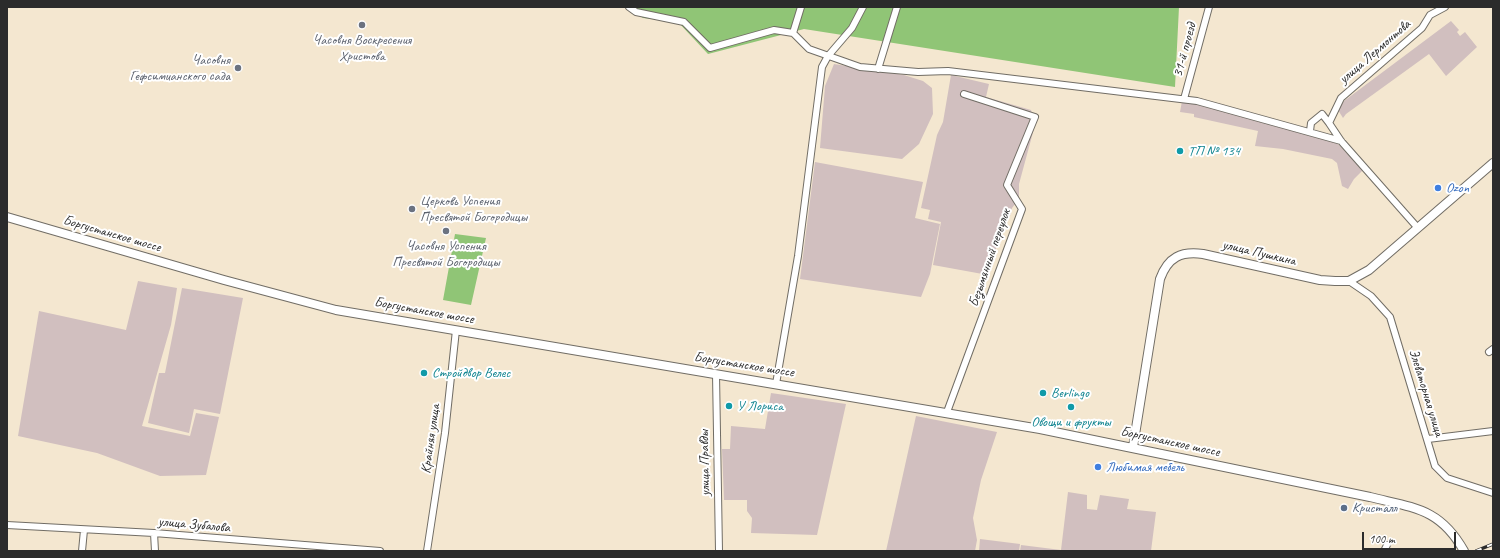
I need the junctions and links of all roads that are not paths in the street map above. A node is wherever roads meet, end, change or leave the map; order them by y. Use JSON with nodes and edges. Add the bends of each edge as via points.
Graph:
{"nodes":[{"id":1,"x":629,"y":7,"type":"edge"},
{"id":2,"x":801,"y":7,"type":"edge"},
{"id":3,"x":863,"y":7,"type":"edge"},
{"id":4,"x":897,"y":7,"type":"edge"},
{"id":5,"x":1209,"y":7,"type":"edge"},
{"id":6,"x":1445,"y":7,"type":"edge"},
{"id":7,"x":793,"y":33,"type":"junction"},
{"id":8,"x":828,"y":56,"type":"junction"},
{"id":9,"x":878,"y":68,"type":"junction"},
{"id":10,"x":964,"y":94,"type":"dead end"},
{"id":11,"x":1184,"y":99,"type":"junction"},
{"id":12,"x":1329,"y":123,"type":"junction"},
{"id":13,"x":1310,"y":131,"type":"junction"},
{"id":14,"x":1341,"y":141,"type":"junction"},
{"id":15,"x":1493,"y":163,"type":"edge"},
{"id":16,"x":7,"y":217,"type":"edge"},
{"id":17,"x":1417,"y":227,"type":"junction"},
{"id":18,"x":1349,"y":281,"type":"junction"},
{"id":19,"x":456,"y":330,"type":"junction"},
{"id":20,"x":716,"y":374,"type":"junction"},
{"id":21,"x":776,"y":384,"type":"junction"},
{"id":22,"x":947,"y":412,"type":"junction"},
{"id":23,"x":1493,"y":431,"type":"edge"},
{"id":24,"x":1428,"y":438,"type":"junction"},
{"id":25,"x":1133,"y":447,"type":"junction"},
{"id":26,"x":1493,"y":493,"type":"edge"},
{"id":27,"x":7,"y":525,"type":"edge"},
{"id":28,"x":84,"y":530,"type":"junction"},
{"id":29,"x":154,"y":533,"type":"junction"},
{"id":30,"x":82,"y":551,"type":"edge"},
{"id":31,"x":154,"y":551,"type":"edge"},
{"id":32,"x":380,"y":551,"type":"edge"},
{"id":33,"x":427,"y":551,"type":"edge"},
{"id":34,"x":719,"y":551,"type":"edge"},
{"id":35,"x":1464,"y":551,"type":"edge"}],
"edges":[{"from":1,"to":7,"type":"street","via":[[636,12],[684,22],[710,48],[774,30]]},
{"from":2,"to":7,"type":"street"},
{"from":3,"to":8,"type":"street","via":[[852,28]]},
{"from":4,"to":9,"type":"street"},
{"from":5,"to":11,"type":"street","name":"31-й проезд"},
{"from":6,"to":12,"type":"street","name":"улица Лермонтова","via":[[1430,15],[1422,28],[1341,98]]},
{"from":7,"to":8,"type":"street","via":[[809,49]]},
{"from":8,"to":9,"type":"street","via":[[860,67]]},
{"from":8,"to":21,"type":"street","via":[[822,67],[798,256]]},
{"from":9,"to":11,"type":"street","via":[[918,72],[948,71]]},
{"from":10,"to":22,"type":"street","name":"Безымянный переулок","via":[[1035,117],[1007,185],[1022,209]]},
{"from":11,"to":13,"type":"street"},
{"from":12,"to":13,"type":"street","via":[[1322,114],[1311,123]]},
{"from":12,"to":14,"type":"street"},
{"from":13,"to":14,"type":"street"},
{"from":14,"to":17,"type":"street"},
{"from":15,"to":17,"type":"street"},
{"from":16,"to":19,"type":"street","name":"Боргустанское шоссе","via":[[336,310]]},
{"from":17,"to":18,"type":"street","via":[[1369,270]]},
{"from":18,"to":24,"type":"street","name":"Элеваторная улица","via":[[1371,296],[1390,317]]},
{"from":18,"to":25,"type":"street","name":"улица Пушкина","via":[[1320,280],[1190,252],[1173,259],[1164,267],[1160,279]]},
{"from":19,"to":20,"type":"street","name":"Боргустанское шоссе"},
{"from":19,"to":33,"type":"street","name":"Крайняя улица","via":[[445,433]]},
{"from":20,"to":21,"type":"street","name":"Боргустанское шоссе"},
{"from":20,"to":34,"type":"street","name":"улица Правды"},
{"from":21,"to":22,"type":"street","name":"Боргустанское шоссе"},
{"from":22,"to":25,"type":"street","name":"Боргустанское шоссе"},
{"from":23,"to":24,"type":"street"},
{"from":24,"to":26,"type":"street","name":"Элеваторная улица","via":[[1435,466],[1447,478]]},
{"from":25,"to":35,"type":"street","name":"Боргустанское шоссе","via":[[1407,506],[1434,516],[1442,522],[1450,529]]},
{"from":27,"to":28,"type":"street","name":"улица Зубалова"},
{"from":28,"to":29,"type":"street","name":"улица Зубалова"},
{"from":28,"to":30,"type":"street"},
{"from":29,"to":31,"type":"street"},
{"from":29,"to":32,"type":"street","name":"улица Зубалова"}]}
